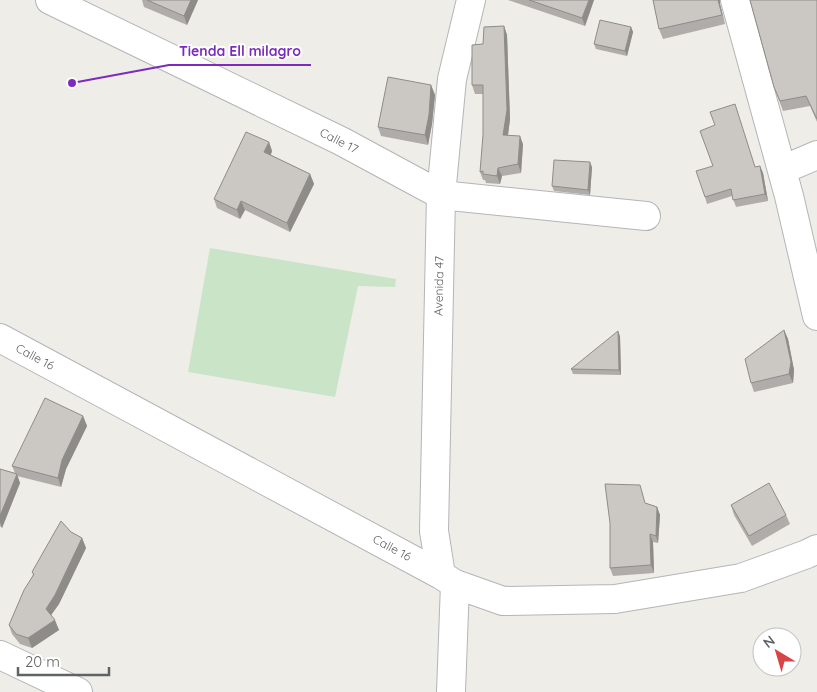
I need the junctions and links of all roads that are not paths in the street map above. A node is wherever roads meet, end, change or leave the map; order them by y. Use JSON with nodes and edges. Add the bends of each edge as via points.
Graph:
{"nodes":[{"id":1,"x":50,"y":0,"type":"edge"},
{"id":2,"x":470,"y":0,"type":"edge"},
{"id":3,"x":735,"y":0,"type":"edge"},
{"id":4,"x":817,"y":155,"type":"edge"},
{"id":5,"x":782,"y":170,"type":"junction"},
{"id":6,"x":441,"y":195,"type":"junction"},
{"id":7,"x":646,"y":216,"type":"dead end"},
{"id":8,"x":817,"y":316,"type":"edge"},
{"id":9,"x":0,"y":338,"type":"edge"},
{"id":10,"x":817,"y":549,"type":"edge"},
{"id":11,"x":448,"y":579,"type":"junction"},
{"id":12,"x":0,"y":655,"type":"edge"},
{"id":13,"x":78,"y":692,"type":"edge"},
{"id":14,"x":451,"y":692,"type":"edge"}],
"edges":[{"from":1,"to":6,"type":"street","name":"Calle 17","via":[[341,141]]},
{"from":2,"to":6,"type":"street","name":"Avenida 47","via":[[452,79]]},
{"from":3,"to":5,"type":"street"},
{"from":4,"to":5,"type":"street"},
{"from":5,"to":8,"type":"street"},
{"from":6,"to":7,"type":"street","name":"Calle 17"},
{"from":6,"to":11,"type":"street","name":"Avenida 47","via":[[434,531]]},
{"from":9,"to":11,"type":"street","name":"Calle 16"},
{"from":10,"to":11,"type":"street","name":"Calle 16","via":[[741,578],[615,599],[503,601]]},
{"from":11,"to":14,"type":"street","name":"Avenida 47"},
{"from":12,"to":13,"type":"street"}]}
